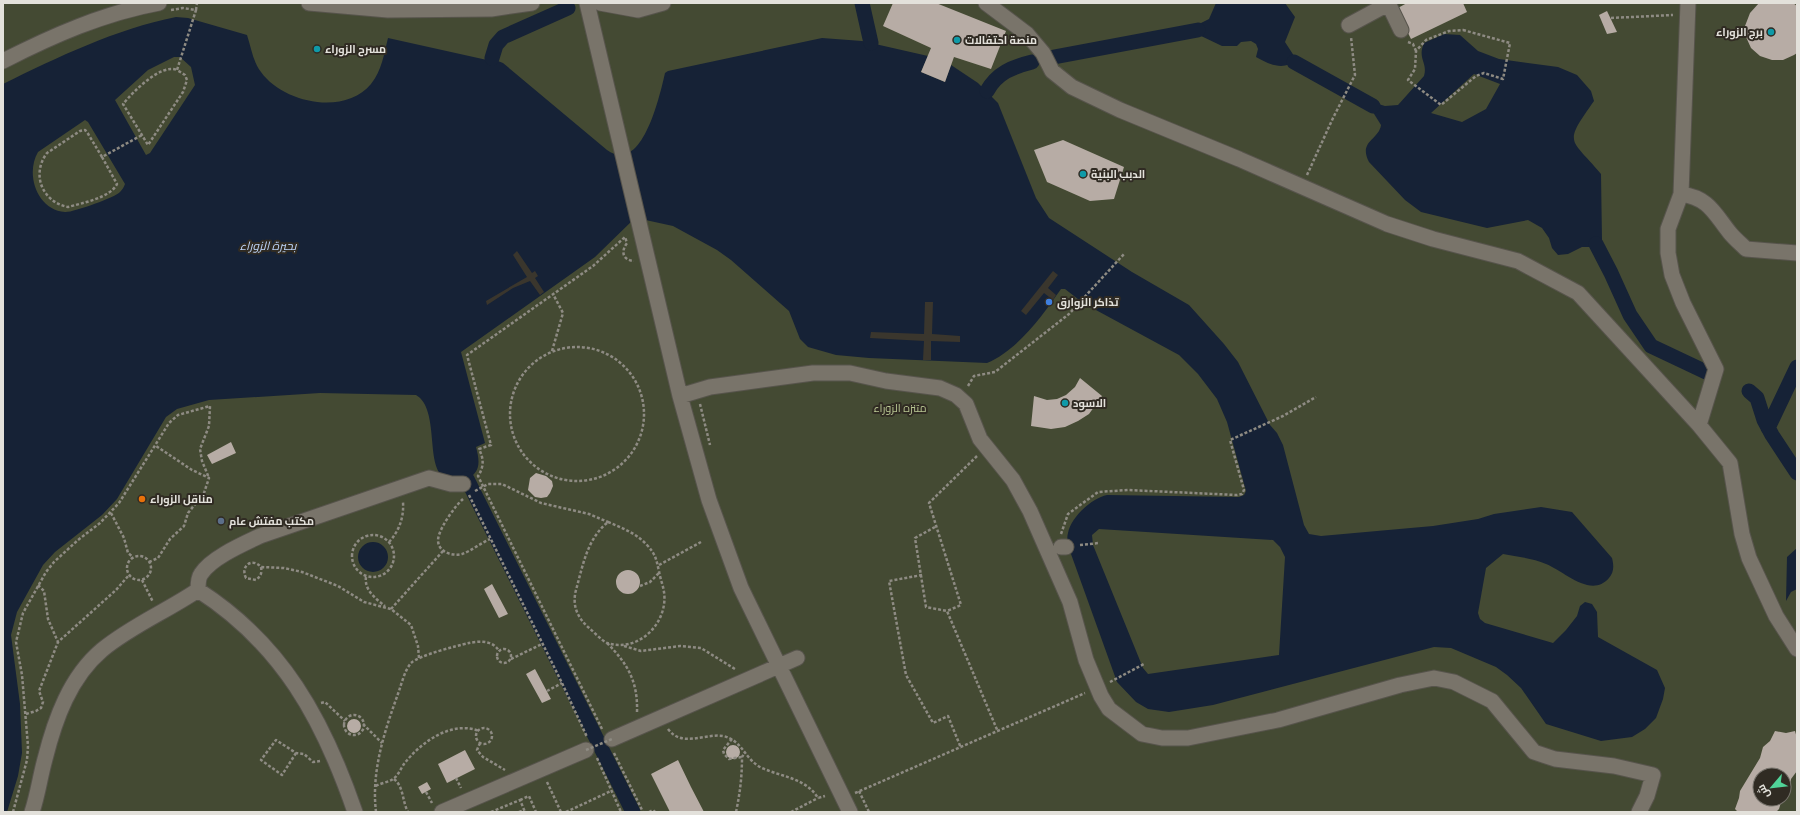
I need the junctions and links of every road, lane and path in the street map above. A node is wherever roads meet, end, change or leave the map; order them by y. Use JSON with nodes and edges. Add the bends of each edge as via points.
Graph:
{"nodes":[{"id":1,"x":198,"y":3,"type":"edge"},
{"id":2,"x":309,"y":3,"type":"edge"},
{"id":3,"x":532,"y":3,"type":"edge"},
{"id":4,"x":587,"y":3,"type":"edge"},
{"id":5,"x":600,"y":3,"type":"edge"},
{"id":6,"x":664,"y":3,"type":"edge"},
{"id":7,"x":986,"y":3,"type":"edge"},
{"id":8,"x":1388,"y":4,"type":"edge"},
{"id":9,"x":164,"y":7,"type":"edge"},
{"id":10,"x":1688,"y":9,"type":"edge"},
{"id":11,"x":196,"y":10,"type":"junction"},
{"id":12,"x":1611,"y":18,"type":"dead end"},
{"id":13,"x":1349,"y":25,"type":"joint"},
{"id":14,"x":1401,"y":30,"type":"dead end"},
{"id":15,"x":3,"y":61,"type":"edge"},
{"id":16,"x":178,"y":68,"type":"junction"},
{"id":17,"x":1441,"y":105,"type":"joint"},
{"id":18,"x":141,"y":136,"type":"junction"},
{"id":19,"x":103,"y":156,"type":"junction"},
{"id":20,"x":1302,"y":186,"type":"junction"},
{"id":21,"x":1681,"y":194,"type":"junction"},
{"id":22,"x":1797,"y":253,"type":"edge"},
{"id":23,"x":1124,"y":254,"type":"dead end"},
{"id":24,"x":647,"y":258,"type":"junction"},
{"id":25,"x":553,"y":294,"type":"junction"},
{"id":26,"x":552,"y":351,"type":"junction"},
{"id":27,"x":698,"y":390,"type":"junction"},
{"id":28,"x":680,"y":396,"type":"junction"},
{"id":29,"x":1316,"y":397,"type":"dead end"},
{"id":30,"x":960,"y":399,"type":"junction"},
{"id":31,"x":1699,"y":425,"type":"junction"},
{"id":32,"x":156,"y":446,"type":"junction"},
{"id":33,"x":986,"y":447,"type":"junction"},
{"id":34,"x":712,"y":451,"type":"dead end"},
{"id":35,"x":209,"y":478,"type":"junction"},
{"id":36,"x":483,"y":487,"type":"junction"},
{"id":37,"x":399,"y":489,"type":"junction"},
{"id":38,"x":465,"y":489,"type":"junction"},
{"id":39,"x":535,"y":496,"type":"dead end"},
{"id":40,"x":534,"y":500,"type":"junction"},
{"id":41,"x":111,"y":513,"type":"junction"},
{"id":42,"x":608,"y":522,"type":"junction"},
{"id":43,"x":935,"y":527,"type":"junction"},
{"id":44,"x":490,"y":539,"type":"junction"},
{"id":45,"x":389,"y":542,"type":"junction"},
{"id":46,"x":701,"y":542,"type":"dead end"},
{"id":47,"x":1099,"y":543,"type":"dead end"},
{"id":48,"x":443,"y":551,"type":"junction"},
{"id":49,"x":133,"y":557,"type":"junction"},
{"id":50,"x":149,"y":562,"type":"junction"},
{"id":51,"x":659,"y":565,"type":"junction"},
{"id":52,"x":261,"y":567,"type":"junction"},
{"id":53,"x":659,"y":573,"type":"junction"},
{"id":54,"x":128,"y":575,"type":"junction"},
{"id":55,"x":922,"y":575,"type":"junction"},
{"id":56,"x":366,"y":577,"type":"junction"},
{"id":57,"x":142,"y":580,"type":"junction"},
{"id":58,"x":38,"y":586,"type":"junction"},
{"id":59,"x":640,"y":586,"type":"dead end"},
{"id":60,"x":198,"y":590,"type":"junction"},
{"id":61,"x":385,"y":607,"type":"junction"},
{"id":62,"x":391,"y":609,"type":"junction"},
{"id":63,"x":947,"y":611,"type":"junction"},
{"id":64,"x":159,"y":613,"type":"junction"},
{"id":65,"x":58,"y":642,"type":"junction"},
{"id":66,"x":606,"y":642,"type":"junction"},
{"id":67,"x":542,"y":644,"type":"junction"},
{"id":68,"x":621,"y":645,"type":"junction"},
{"id":69,"x":1797,"y":649,"type":"edge"},
{"id":70,"x":498,"y":651,"type":"junction"},
{"id":71,"x":419,"y":658,"type":"junction"},
{"id":72,"x":797,"y":658,"type":"dead end"},
{"id":73,"x":510,"y":660,"type":"junction"},
{"id":74,"x":1144,"y":664,"type":"dead end"},
{"id":75,"x":780,"y":666,"type":"junction"},
{"id":76,"x":743,"y":682,"type":"junction"},
{"id":77,"x":562,"y":683,"type":"junction"},
{"id":78,"x":1105,"y":683,"type":"junction"},
{"id":79,"x":547,"y":691,"type":"dead end"},
{"id":80,"x":309,"y":705,"type":"junction"},
{"id":81,"x":26,"y":714,"type":"junction"},
{"id":82,"x":662,"y":717,"type":"junction"},
{"id":83,"x":345,"y":721,"type":"junction"},
{"id":84,"x":363,"y":724,"type":"junction"},
{"id":85,"x":636,"y":728,"type":"junction"},
{"id":86,"x":479,"y":730,"type":"junction"},
{"id":87,"x":998,"y":732,"type":"junction"},
{"id":88,"x":610,"y":740,"type":"junction"},
{"id":89,"x":732,"y":740,"type":"junction"},
{"id":90,"x":382,"y":743,"type":"junction"},
{"id":91,"x":480,"y":743,"type":"junction"},
{"id":92,"x":961,"y":748,"type":"junction"},
{"id":93,"x":586,"y":750,"type":"joint"},
{"id":94,"x":296,"y":753,"type":"junction"},
{"id":95,"x":333,"y":756,"type":"junction"},
{"id":96,"x":743,"y":756,"type":"junction"},
{"id":97,"x":541,"y":770,"type":"junction"},
{"id":98,"x":522,"y":778,"type":"junction"},
{"id":99,"x":394,"y":779,"type":"junction"},
{"id":100,"x":376,"y":786,"type":"junction"},
{"id":101,"x":611,"y":791,"type":"junction"},
{"id":102,"x":859,"y":791,"type":"junction"},
{"id":103,"x":825,"y":796,"type":"dead end"},
{"id":104,"x":818,"y":798,"type":"junction"},
{"id":105,"x":843,"y":798,"type":"junction"},
{"id":106,"x":520,"y":800,"type":"junction"},
{"id":107,"x":525,"y":811,"type":"edge"},
{"id":108,"x":12,"y":812,"type":"edge"},
{"id":109,"x":32,"y":812,"type":"edge"},
{"id":110,"x":355,"y":812,"type":"edge"},
{"id":111,"x":376,"y":812,"type":"edge"},
{"id":112,"x":408,"y":812,"type":"edge"},
{"id":113,"x":442,"y":812,"type":"edge"},
{"id":114,"x":491,"y":812,"type":"edge"},
{"id":115,"x":519,"y":812,"type":"edge"},
{"id":116,"x":536,"y":812,"type":"edge"},
{"id":117,"x":561,"y":812,"type":"edge"},
{"id":118,"x":566,"y":812,"type":"edge"},
{"id":119,"x":621,"y":812,"type":"edge"},
{"id":120,"x":643,"y":812,"type":"edge"},
{"id":121,"x":649,"y":812,"type":"edge"},
{"id":122,"x":655,"y":812,"type":"edge"},
{"id":123,"x":736,"y":812,"type":"edge"},
{"id":124,"x":791,"y":812,"type":"edge"},
{"id":125,"x":850,"y":812,"type":"edge"},
{"id":126,"x":869,"y":812,"type":"edge"},
{"id":127,"x":1639,"y":812,"type":"edge"}],
"edges":[{"from":1,"to":11,"type":"path"},
{"from":2,"to":3,"type":"street","via":[[388,10],[491,9]]},
{"from":4,"to":24,"type":"street"},
{"from":5,"to":6,"type":"street","via":[[638,10]]},
{"from":7,"to":20,"type":"street","via":[[1027,34],[1043,53],[1052,71],[1072,87],[1120,110]]},
{"from":8,"to":13,"type":"street"},
{"from":8,"to":14,"type":"street"},
{"from":9,"to":11,"type":"path"},
{"from":9,"to":15,"type":"street","via":[[105,17],[49,38]]},
{"from":10,"to":12,"type":"path"},
{"from":10,"to":21,"type":"street"},
{"from":11,"to":16,"type":"path"},
{"from":13,"to":20,"type":"path","via":[[1355,75]]},
{"from":16,"to":18,"type":"path","via":[[187,80],[183,92],[148,145]]},
{"from":16,"to":18,"type":"path","via":[[167,68],[159,72],[123,104]]},
{"from":17,"to":17,"type":"path","via":[[1476,76],[1484,73],[1503,79],[1510,43],[1462,30],[1449,31],[1426,40],[1416,51],[1415,69],[1408,80]]},
{"from":18,"to":19,"type":"path"},
{"from":19,"to":19,"type":"path","via":[[117,184],[115,189],[68,207],[53,202],[42,187],[39,172],[47,153],[80,131],[87,132]]},
{"from":20,"to":31,"type":"street","via":[[1387,224],[1518,261],[1578,293]]},
{"from":21,"to":22,"type":"street","via":[[1700,199],[1715,211],[1731,234],[1746,249],[1775,248]]},
{"from":21,"to":31,"type":"street","via":[[1668,229],[1668,253],[1672,275],[1716,369]]},
{"from":23,"to":30,"type":"path","via":[[1069,314],[995,372],[974,376]]},
{"from":24,"to":25,"type":"path","via":[[632,261],[626,259],[623,255],[623,248],[627,243],[625,238],[593,266]]},
{"from":24,"to":28,"type":"street"},
{"from":25,"to":26,"type":"path","via":[[563,313]]},
{"from":25,"to":36,"type":"path","via":[[467,355],[491,445],[480,449],[483,467],[478,476]]},
{"from":26,"to":26,"type":"path","via":[[569,347],[602,352],[630,373],[638,388],[644,417],[636,446],[626,460],[613,471],[598,478],[581,482],[547,475],[530,462],[517,445],[511,428],[513,394],[520,379],[537,360]]},
{"from":27,"to":28,"type":"street"},
{"from":27,"to":30,"type":"street","via":[[813,373],[850,373],[940,388]]},
{"from":27,"to":34,"type":"path"},
{"from":28,"to":75,"type":"street","via":[[718,528],[741,588]]},
{"from":29,"to":47,"type":"path","via":[[1283,416],[1230,440],[1244,490],[1242,494],[1128,490],[1098,492],[1068,514],[1061,530],[1064,547]]},
{"from":30,"to":33,"type":"street","via":[[966,404],[974,427]]},
{"from":31,"to":69,"type":"street","via":[[1730,463],[1742,534],[1749,558],[1776,616]]},
{"from":32,"to":35,"type":"path"},
{"from":32,"to":35,"type":"path","via":[[169,423],[178,415],[210,406],[209,426],[200,449]]},
{"from":32,"to":41,"type":"path"},
{"from":33,"to":43,"type":"path","via":[[929,503]]},
{"from":33,"to":78,"type":"street","via":[[1013,480],[1042,537],[1070,602],[1086,660]]},
{"from":35,"to":50,"type":"path","via":[[204,493],[188,513],[184,526],[170,539],[158,558]]},
{"from":36,"to":40,"type":"path","via":[[494,483],[502,484]]},
{"from":36,"to":88,"type":"path"},
{"from":37,"to":38,"type":"street","via":[[429,478]]},
{"from":37,"to":45,"type":"path","via":[[403,505],[402,514],[396,536]]},
{"from":37,"to":60,"type":"street","via":[[273,531],[234,548],[200,574]]},
{"from":38,"to":44,"type":"path"},
{"from":38,"to":48,"type":"path","via":[[438,536]]},
{"from":39,"to":40,"type":"path"},
{"from":40,"to":42,"type":"path","via":[[589,514]]},
{"from":41,"to":49,"type":"path","via":[[124,538],[128,553]]},
{"from":41,"to":58,"type":"path","via":[[54,562]]},
{"from":42,"to":51,"type":"path","via":[[642,540]]},
{"from":42,"to":66,"type":"path","via":[[591,541],[580,572],[574,601],[580,620]]},
{"from":43,"to":55,"type":"path","via":[[915,538]]},
{"from":43,"to":63,"type":"path","via":[[961,605]]},
{"from":44,"to":48,"type":"path","via":[[464,553],[449,555]]},
{"from":44,"to":67,"type":"path"},
{"from":45,"to":56,"type":"path","via":[[394,557],[391,568],[380,577]]},
{"from":45,"to":56,"type":"path","via":[[376,535],[369,535],[354,546],[352,560],[358,571]]},
{"from":46,"to":51,"type":"path"},
{"from":48,"to":62,"type":"path"},
{"from":49,"to":50,"type":"path","via":[[143,557]]},
{"from":49,"to":54,"type":"path","via":[[127,565]]},
{"from":50,"to":57,"type":"path","via":[[150,574]]},
{"from":51,"to":53,"type":"path"},
{"from":52,"to":52,"type":"path","via":[[257,563],[247,564],[244,568],[246,578],[256,580],[262,572]]},
{"from":52,"to":61,"type":"path","via":[[302,572],[338,586],[364,602]]},
{"from":53,"to":59,"type":"path","via":[[650,582]]},
{"from":53,"to":68,"type":"path","via":[[665,593],[661,616],[654,629],[640,640]]},
{"from":54,"to":57,"type":"path","via":[[132,579]]},
{"from":54,"to":65,"type":"path","via":[[103,602]]},
{"from":55,"to":63,"type":"path","via":[[926,607]]},
{"from":55,"to":92,"type":"path","via":[[889,581],[906,675],[933,723],[948,716]]},
{"from":56,"to":61,"type":"path","via":[[373,596]]},
{"from":57,"to":64,"type":"path"},
{"from":58,"to":65,"type":"path","via":[[44,591],[48,619]]},
{"from":58,"to":81,"type":"path","via":[[23,613],[16,642]]},
{"from":60,"to":64,"type":"street"},
{"from":60,"to":80,"type":"street","via":[[214,600],[260,641],[285,669]]},
{"from":61,"to":62,"type":"path"},
{"from":62,"to":71,"type":"path","via":[[411,625]]},
{"from":63,"to":87,"type":"path"},
{"from":64,"to":109,"type":"street","via":[[101,650],[81,671],[65,699],[55,724],[44,760],[40,790]]},
{"from":65,"to":81,"type":"path","via":[[39,691],[41,708]]},
{"from":66,"to":68,"type":"path"},
{"from":66,"to":85,"type":"path","via":[[625,664],[634,682],[637,697]]},
{"from":67,"to":73,"type":"path"},
{"from":67,"to":77,"type":"path"},
{"from":68,"to":76,"type":"path","via":[[641,651],[680,646],[701,648],[736,670]]},
{"from":70,"to":71,"type":"path","via":[[492,644],[475,642]]},
{"from":70,"to":73,"type":"path","via":[[503,648],[508,650],[511,654]]},
{"from":70,"to":73,"type":"path","via":[[497,658],[501,662],[506,663]]},
{"from":71,"to":90,"type":"path","via":[[411,663],[405,675]]},
{"from":72,"to":75,"type":"street"},
{"from":74,"to":78,"type":"path"},
{"from":75,"to":76,"type":"street"},
{"from":75,"to":105,"type":"street"},
{"from":76,"to":82,"type":"street"},
{"from":77,"to":79,"type":"path"},
{"from":77,"to":101,"type":"path"},
{"from":78,"to":87,"type":"path"},
{"from":78,"to":127,"type":"street","via":[[1109,709],[1142,734],[1162,738],[1188,738],[1278,720],[1400,684],[1434,678],[1454,682],[1492,701],[1534,752],[1556,759],[1614,766],[1652,775],[1647,796]]},
{"from":80,"to":83,"type":"path","via":[[326,702]]},
{"from":80,"to":95,"type":"street"},
{"from":81,"to":108,"type":"path","via":[[27,760]]},
{"from":82,"to":85,"type":"street"},
{"from":82,"to":89,"type":"path","via":[[671,733],[682,739],[722,736]]},
{"from":83,"to":84,"type":"path","via":[[356,716]]},
{"from":83,"to":84,"type":"path","via":[[344,729],[354,735],[361,732]]},
{"from":84,"to":90,"type":"path"},
{"from":85,"to":88,"type":"street"},
{"from":86,"to":91,"type":"path","via":[[477,737]]},
{"from":86,"to":91,"type":"path","via":[[489,729],[492,735],[487,744]]},
{"from":86,"to":99,"type":"path","via":[[459,728],[429,740],[410,756]]},
{"from":87,"to":92,"type":"path"},
{"from":88,"to":93,"type":"path","bridge":true},
{"from":88,"to":120,"type":"path"},
{"from":89,"to":96,"type":"path","via":[[739,744]]},
{"from":89,"to":96,"type":"path","via":[[723,750],[724,754],[729,759]]},
{"from":90,"to":100,"type":"path"},
{"from":91,"to":98,"type":"path","via":[[477,750],[483,757]]},
{"from":92,"to":102,"type":"path"},
{"from":93,"to":97,"type":"street"},
{"from":94,"to":94,"type":"path","via":[[282,775],[261,760],[276,740]]},
{"from":94,"to":95,"type":"path","via":[[304,754],[313,762]]},
{"from":95,"to":110,"type":"street"},
{"from":96,"to":104,"type":"path","via":[[761,767],[799,781]]},
{"from":96,"to":123,"type":"path","via":[[742,787]]},
{"from":97,"to":98,"type":"street"},
{"from":97,"to":117,"type":"path"},
{"from":98,"to":113,"type":"street"},
{"from":99,"to":100,"type":"path"},
{"from":99,"to":112,"type":"path","via":[[398,783]]},
{"from":100,"to":111,"type":"path"},
{"from":101,"to":118,"type":"path"},
{"from":101,"to":119,"type":"path"},
{"from":102,"to":105,"type":"path"},
{"from":102,"to":126,"type":"path"},
{"from":103,"to":104,"type":"path"},
{"from":104,"to":124,"type":"path"},
{"from":105,"to":125,"type":"street"},
{"from":106,"to":107,"type":"path"},
{"from":106,"to":114,"type":"path"},
{"from":106,"to":116,"type":"path","via":[[529,796]]},
{"from":107,"to":115,"type":"path"},
{"from":121,"to":122,"type":"path"}]}
